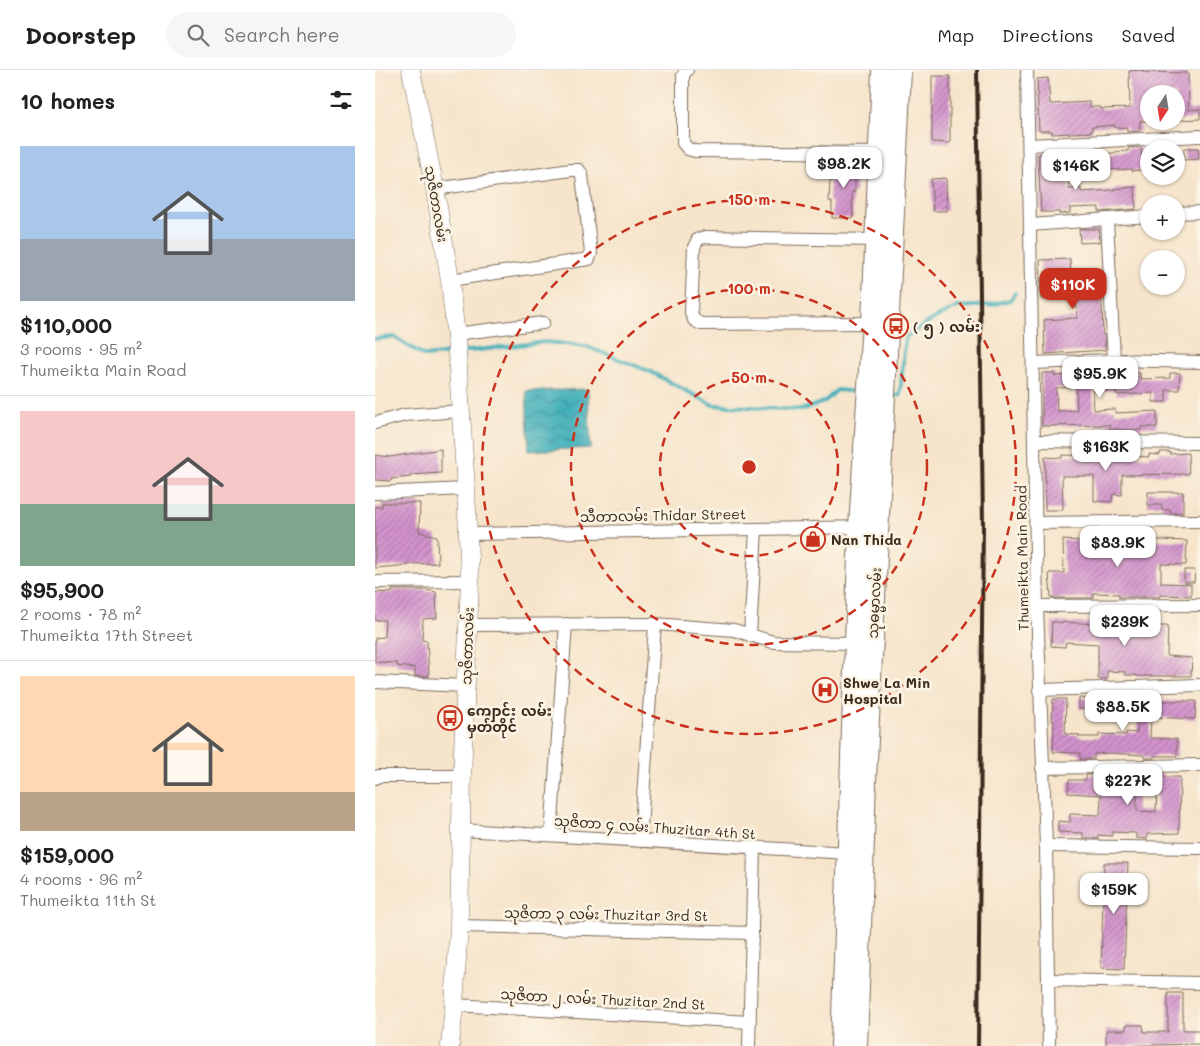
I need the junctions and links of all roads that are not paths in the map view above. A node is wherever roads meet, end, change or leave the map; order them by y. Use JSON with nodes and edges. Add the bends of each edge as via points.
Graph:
{"nodes":[{"id":1,"x":411,"y":70,"type":"edge"},
{"id":2,"x":687,"y":70,"type":"edge"},
{"id":3,"x":882,"y":70,"type":"edge"},
{"id":4,"x":901,"y":70,"type":"edge"},
{"id":5,"x":1027,"y":70,"type":"edge"},
{"id":6,"x":1200,"y":136,"type":"edge"},
{"id":7,"x":1029,"y":146,"type":"junction"},
{"id":8,"x":879,"y":153,"type":"junction"},
{"id":9,"x":435,"y":189,"type":"junction"},
{"id":10,"x":1200,"y":212,"type":"edge"},
{"id":11,"x":1185,"y":213,"type":"edge"},
{"id":12,"x":1140,"y":217,"type":"edge"},
{"id":13,"x":1107,"y":219,"type":"junction"},
{"id":14,"x":1031,"y":225,"type":"junction"},
{"id":15,"x":875,"y":240,"type":"junction"},
{"id":16,"x":450,"y":280,"type":"junction"},
{"id":17,"x":543,"y":323,"type":"dead end"},
{"id":18,"x":872,"y":323,"type":"junction"},
{"id":19,"x":456,"y":336,"type":"junction"},
{"id":20,"x":1114,"y":360,"type":"junction"},
{"id":21,"x":1200,"y":362,"type":"edge"},
{"id":22,"x":1033,"y":364,"type":"junction"},
{"id":23,"x":461,"y":411,"type":"junction"},
{"id":24,"x":375,"y":423,"type":"edge"},
{"id":25,"x":1035,"y":441,"type":"junction"},
{"id":26,"x":1200,"y":443,"type":"edge"},
{"id":27,"x":466,"y":489,"type":"junction"},
{"id":28,"x":375,"y":493,"type":"edge"},
{"id":29,"x":1200,"y":521,"type":"edge"},
{"id":30,"x":1037,"y":522,"type":"junction"},
{"id":31,"x":868,"y":527,"type":"junction"},
{"id":32,"x":756,"y":529,"type":"junction"},
{"id":33,"x":468,"y":534,"type":"junction"},
{"id":34,"x":469,"y":581,"type":"junction"},
{"id":35,"x":375,"y":582,"type":"edge"},
{"id":36,"x":1200,"y":605,"type":"edge"},
{"id":37,"x":1037,"y":606,"type":"junction"},
{"id":38,"x":567,"y":624,"type":"junction"},
{"id":39,"x":655,"y":624,"type":"junction"},
{"id":40,"x":468,"y":625,"type":"junction"},
{"id":41,"x":750,"y":635,"type":"junction"},
{"id":42,"x":855,"y":643,"type":"junction"},
{"id":43,"x":375,"y":682,"type":"edge"},
{"id":44,"x":1200,"y":685,"type":"edge"},
{"id":45,"x":466,"y":686,"type":"junction"},
{"id":46,"x":1039,"y":690,"type":"junction"},
{"id":47,"x":861,"y":710,"type":"junction"},
{"id":48,"x":1200,"y":765,"type":"edge"},
{"id":49,"x":1042,"y":768,"type":"junction"},
{"id":50,"x":462,"y":776,"type":"junction"},
{"id":51,"x":375,"y":778,"type":"edge"},
{"id":52,"x":461,"y":830,"type":"junction"},
{"id":53,"x":551,"y":835,"type":"junction"},
{"id":54,"x":639,"y":841,"type":"junction"},
{"id":55,"x":1046,"y":846,"type":"junction"},
{"id":56,"x":754,"y":848,"type":"junction"},
{"id":57,"x":1200,"y":848,"type":"edge"},
{"id":58,"x":848,"y":853,"type":"junction"},
{"id":59,"x":459,"y":926,"type":"junction"},
{"id":60,"x":752,"y":933,"type":"junction"},
{"id":61,"x":1049,"y":980,"type":"junction"},
{"id":62,"x":1200,"y":983,"type":"edge"},
{"id":63,"x":454,"y":1006,"type":"junction"},
{"id":64,"x":750,"y":1022,"type":"junction"},
{"id":65,"x":450,"y":1046,"type":"edge"},
{"id":66,"x":749,"y":1046,"type":"edge"},
{"id":67,"x":841,"y":1046,"type":"edge"},
{"id":68,"x":857,"y":1046,"type":"edge"},
{"id":69,"x":1049,"y":1046,"type":"edge"}],
"edges":[{"from":1,"to":9,"type":"main road","name":"သုဇိတာလမ်း"},
{"from":2,"to":8,"type":"street","via":[[683,75],[683,143],[688,150]]},
{"from":3,"to":8,"type":"main road","name":"သုဓမ္မာလမ်း"},
{"from":4,"to":31,"type":"main road","name":"သုဓမ္မာလမ်း"},
{"from":5,"to":7,"type":"street","name":"Thumeikta Main Road"},
{"from":6,"to":7,"type":"street"},
{"from":7,"to":14,"type":"street","name":"Thumeikta Main Road"},
{"from":8,"to":15,"type":"main road","name":"သုဓမ္မာလမ်း"},
{"from":9,"to":16,"type":"main road","name":"သုဇိတာလမ်း"},
{"from":9,"to":16,"type":"street","via":[[579,170],[582,175],[589,259]]},
{"from":10,"to":11,"type":"street"},
{"from":12,"to":13,"type":"street"},
{"from":13,"to":14,"type":"street"},
{"from":13,"to":20,"type":"street"},
{"from":14,"to":22,"type":"street","name":"Thumeikta Main Road"},
{"from":15,"to":18,"type":"main road","name":"သုဓမ္မာလမ်း"},
{"from":15,"to":18,"type":"street","via":[[705,237],[694,247],[691,313],[701,324]]},
{"from":16,"to":19,"type":"main road","name":"သုဇိတာလမ်း"},
{"from":17,"to":19,"type":"street"},
{"from":18,"to":31,"type":"main road","name":"သုဓမ္မာလမ်း"},
{"from":19,"to":23,"type":"main road","name":"သုဇိတာလမ်း"},
{"from":20,"to":21,"type":"street"},
{"from":20,"to":22,"type":"street"},
{"from":22,"to":25,"type":"street","name":"Thumeikta Main Road"},
{"from":23,"to":24,"type":"street","via":[[405,416]]},
{"from":23,"to":27,"type":"main road","name":"သုဇိတာလမ်း"},
{"from":25,"to":26,"type":"street"},
{"from":25,"to":30,"type":"street","name":"Thumeikta Main Road"},
{"from":27,"to":28,"type":"street"},
{"from":27,"to":33,"type":"main road","name":"သုဇိတာလမ်း"},
{"from":29,"to":30,"type":"street"},
{"from":30,"to":37,"type":"street","name":"Thumeikta Main Road"},
{"from":31,"to":32,"type":"street","name":"သီတာလမ်း Thidar Street"},
{"from":31,"to":42,"type":"main road","name":"သုဓမ္မာလမ်း"},
{"from":31,"to":47,"type":"main road","name":"သုဓမ္မာလမ်း"},
{"from":32,"to":33,"type":"street","name":"သီတာလမ်း Thidar Street"},
{"from":32,"to":41,"type":"street"},
{"from":33,"to":34,"type":"main road","name":"သုဇိတာလမ်း"},
{"from":34,"to":35,"type":"street"},
{"from":34,"to":40,"type":"main road","name":"သုဇိတာလမ်း"},
{"from":36,"to":37,"type":"street"},
{"from":37,"to":46,"type":"street","name":"Thumeikta Main Road"},
{"from":38,"to":39,"type":"street"},
{"from":38,"to":40,"type":"street"},
{"from":38,"to":53,"type":"street"},
{"from":39,"to":41,"type":"street","via":[[723,628]]},
{"from":39,"to":54,"type":"street"},
{"from":40,"to":45,"type":"main road","name":"သုဇိတာလမ်း"},
{"from":41,"to":42,"type":"street","via":[[773,642]]},
{"from":42,"to":47,"type":"main road","name":"သုဓမ္မာလမ်း"},
{"from":43,"to":45,"type":"street"},
{"from":44,"to":46,"type":"street"},
{"from":45,"to":50,"type":"main road","name":"သုဇိတာလမ်း"},
{"from":46,"to":49,"type":"street","name":"Thumeikta Main Road"},
{"from":47,"to":58,"type":"main road","name":"သုဓမ္မာလမ်း"},
{"from":47,"to":68,"type":"main road","name":"သုဓမ္မာလမ်း"},
{"from":48,"to":49,"type":"street"},
{"from":49,"to":55,"type":"street","name":"Thumeikta Main Road"},
{"from":50,"to":51,"type":"street"},
{"from":50,"to":52,"type":"main road","name":"သုဇိတာလမ်း"},
{"from":52,"to":53,"type":"street","name":"သုဇိတာ ၄ လမ်း Thuzitar 4th St"},
{"from":52,"to":59,"type":"main road","name":"သုဇိတာလမ်း"},
{"from":53,"to":54,"type":"street","name":"သုဇိတာ ၄ လမ်း Thuzitar 4th St"},
{"from":54,"to":56,"type":"street","name":"သုဇိတာ ၄ လမ်း Thuzitar 4th St"},
{"from":55,"to":57,"type":"street"},
{"from":55,"to":61,"type":"street","name":"Thumeikta Main Road"},
{"from":56,"to":58,"type":"street","name":"သုဇိတာ ၄ လမ်း Thuzitar 4th St"},
{"from":56,"to":60,"type":"street"},
{"from":58,"to":67,"type":"main road","name":"သုဓမ္မာလမ်း"},
{"from":59,"to":60,"type":"street","name":"သုဇိတာ ၃ လမ်း Thuzitar 3rd St"},
{"from":59,"to":63,"type":"main road","name":"သုဇိတာလမ်း"},
{"from":60,"to":64,"type":"street"},
{"from":61,"to":62,"type":"street"},
{"from":61,"to":69,"type":"street","name":"Thumeikta Main Road"},
{"from":63,"to":64,"type":"street","name":"သုဇိတာ ၂ လမ်း Thuzitar 2nd St"},
{"from":63,"to":65,"type":"main road","name":"သုဇိတာလမ်း"},
{"from":64,"to":66,"type":"street"}]}
